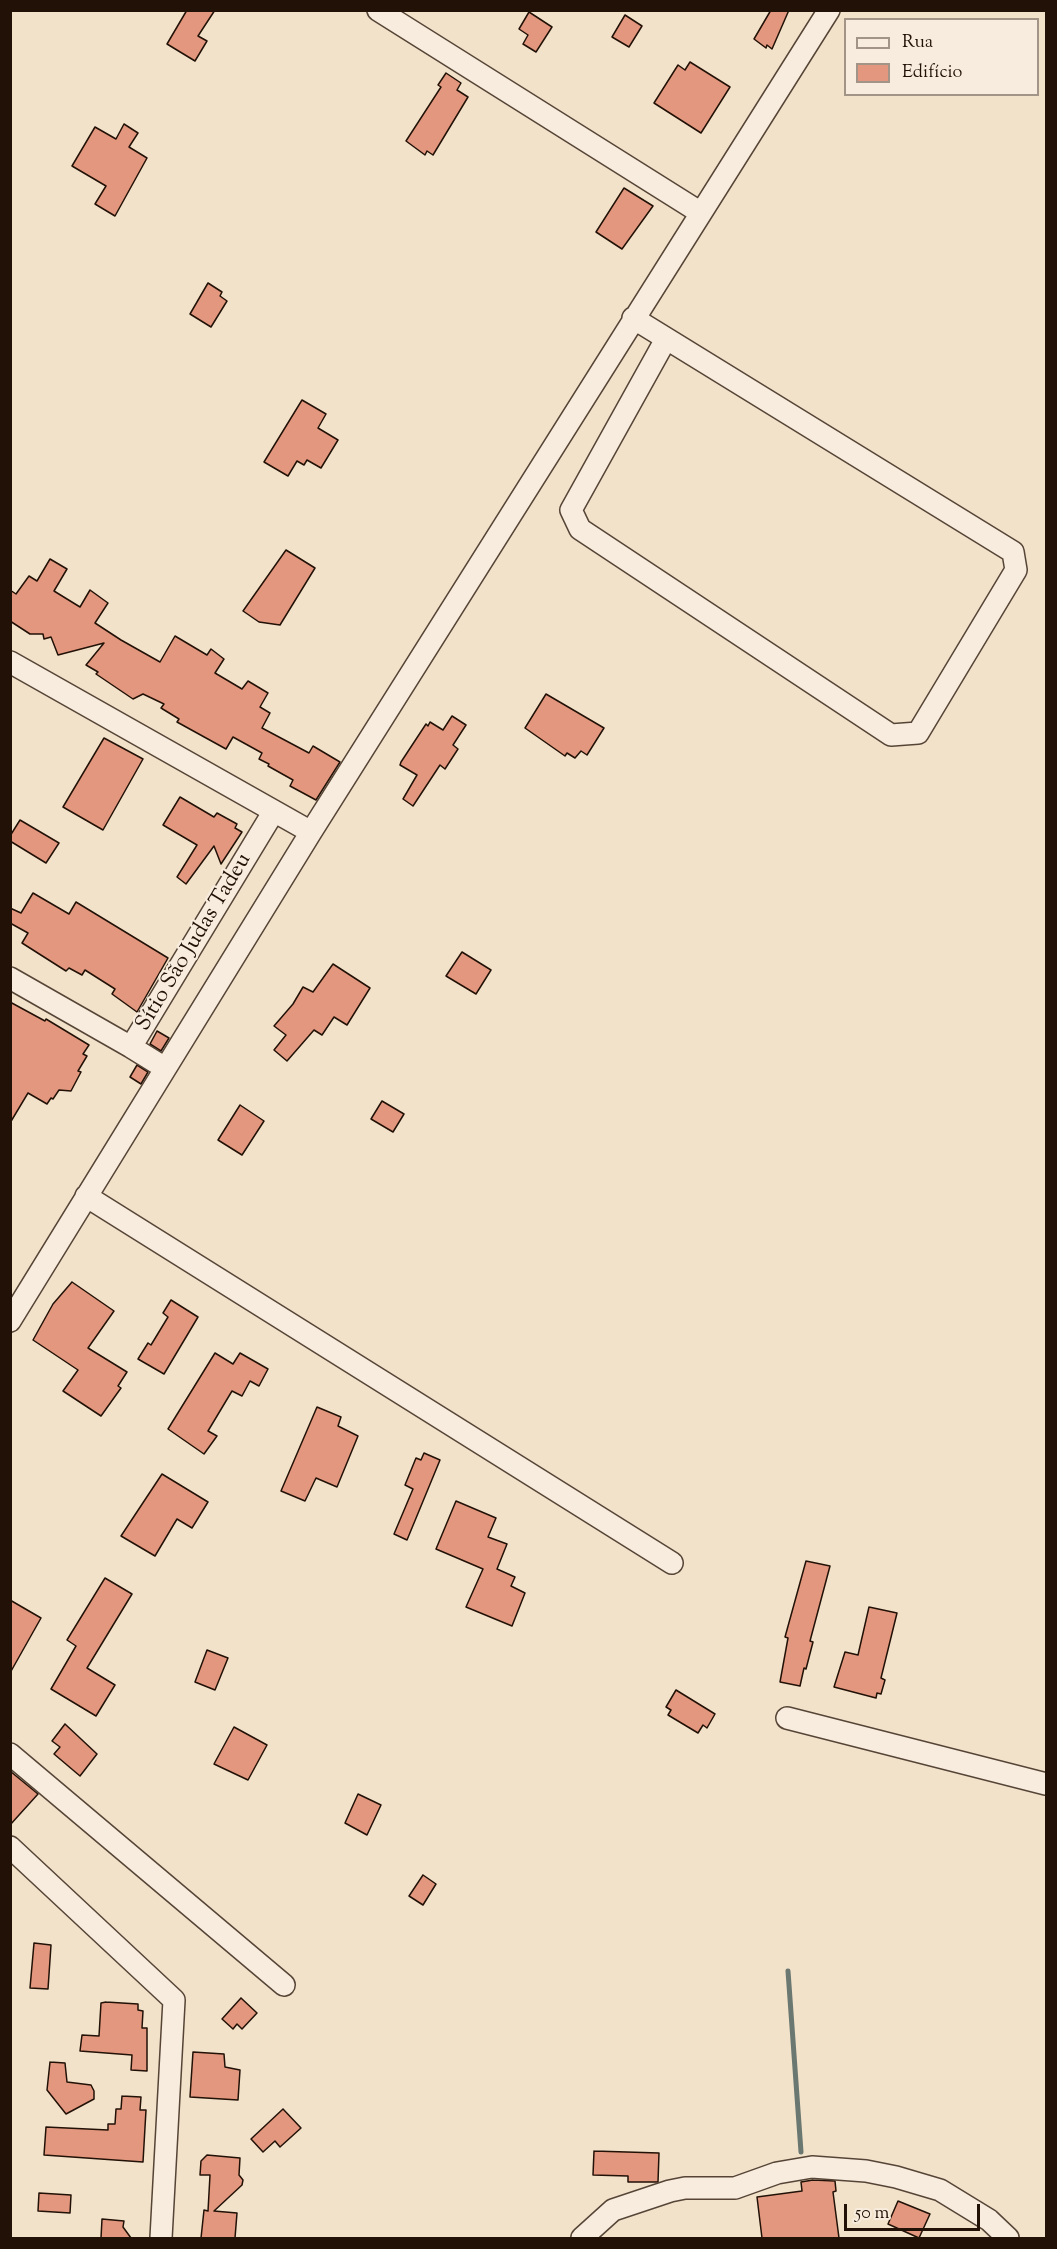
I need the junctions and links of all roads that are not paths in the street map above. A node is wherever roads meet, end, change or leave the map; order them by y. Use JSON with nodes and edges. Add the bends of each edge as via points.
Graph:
{"nodes":[{"id":1,"x":378,"y":10,"type":"edge"},
{"id":2,"x":829,"y":10,"type":"edge"},
{"id":3,"x":701,"y":213,"type":"junction"},
{"id":4,"x":633,"y":318,"type":"junction"},
{"id":5,"x":666,"y":339,"type":"junction"},
{"id":6,"x":10,"y":662,"type":"edge"},
{"id":7,"x":274,"y":811,"type":"junction"},
{"id":8,"x":310,"y":832,"type":"junction"},
{"id":9,"x":10,"y":978,"type":"edge"},
{"id":10,"x":131,"y":1047,"type":"junction"},
{"id":11,"x":165,"y":1068,"type":"junction"},
{"id":12,"x":86,"y":1196,"type":"junction"},
{"id":13,"x":10,"y":1321,"type":"edge"},
{"id":14,"x":672,"y":1563,"type":"dead end"},
{"id":15,"x":787,"y":1718,"type":"dead end"},
{"id":16,"x":10,"y":1754,"type":"edge"},
{"id":17,"x":1047,"y":1784,"type":"edge"},
{"id":18,"x":10,"y":1847,"type":"edge"},
{"id":19,"x":284,"y":1985,"type":"dead end"},
{"id":20,"x":161,"y":2238,"type":"edge"},
{"id":21,"x":582,"y":2238,"type":"edge"},
{"id":22,"x":1008,"y":2238,"type":"edge"}],
"edges":[{"from":1,"to":3,"type":"street"},
{"from":2,"to":3,"type":"street"},
{"from":3,"to":4,"type":"street"},
{"from":4,"to":5,"type":"street"},
{"from":4,"to":8,"type":"street"},
{"from":5,"to":5,"type":"street","via":[[1013,552],[1016,570],[918,733],[891,735],[580,529],[571,510]]},
{"from":6,"to":7,"type":"street"},
{"from":7,"to":8,"type":"street"},
{"from":7,"to":10,"type":"street","name":"Sítio São Judas Tadeu"},
{"from":8,"to":11,"type":"street"},
{"from":9,"to":10,"type":"street","name":"Sítio São Judas Tadeu"},
{"from":10,"to":11,"type":"street"},
{"from":11,"to":12,"type":"street"},
{"from":12,"to":13,"type":"street"},
{"from":12,"to":14,"type":"street"},
{"from":15,"to":17,"type":"street"},
{"from":16,"to":19,"type":"street"},
{"from":18,"to":20,"type":"street","via":[[174,2000]]},
{"from":21,"to":22,"type":"street","via":[[613,2210],[670,2191],[735,2188],[777,2173],[812,2167],[886,2175],[940,2190],[989,2220]]}]}
